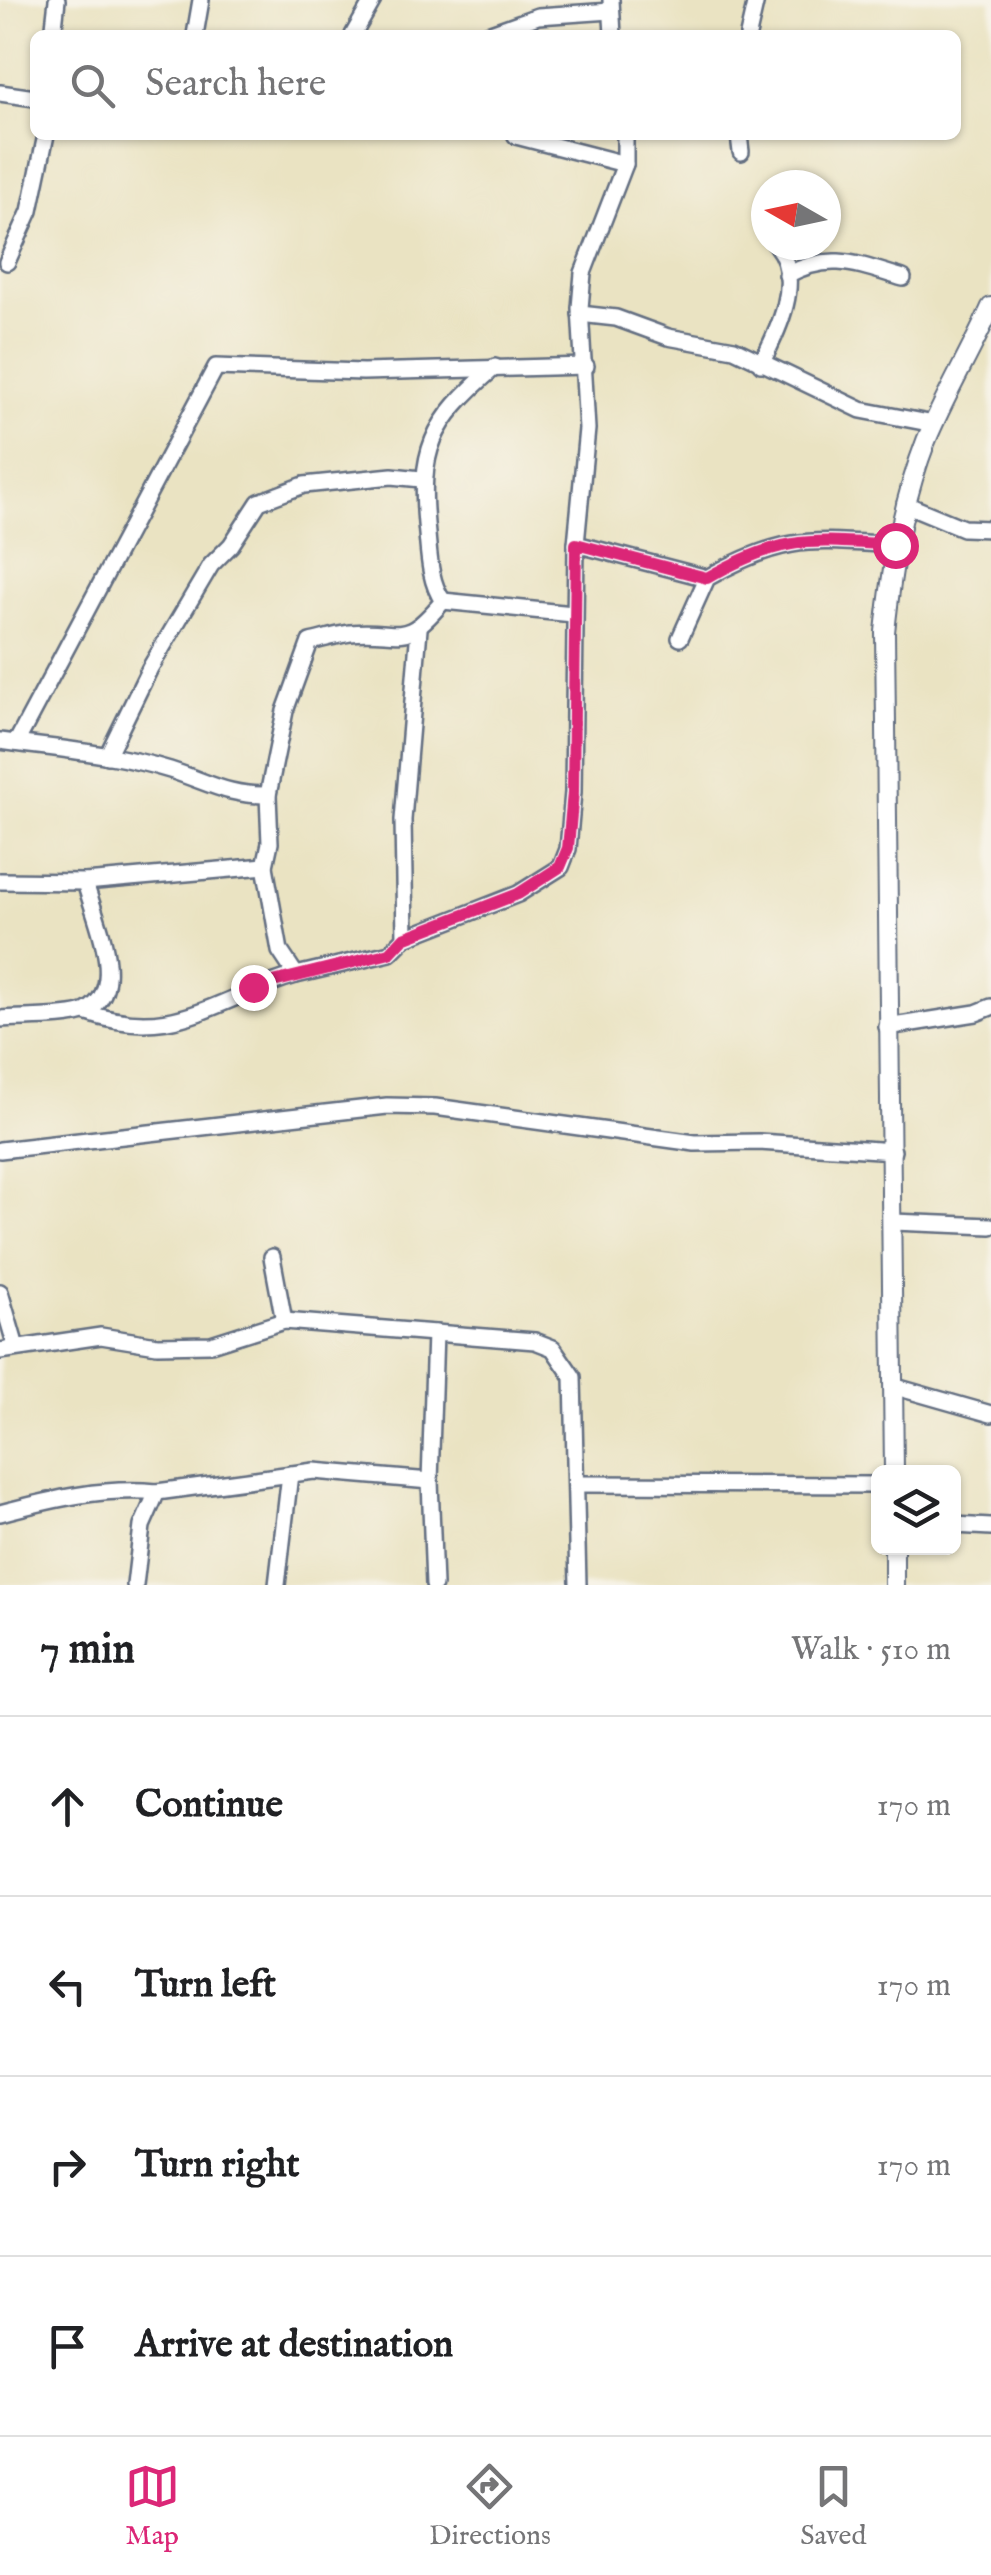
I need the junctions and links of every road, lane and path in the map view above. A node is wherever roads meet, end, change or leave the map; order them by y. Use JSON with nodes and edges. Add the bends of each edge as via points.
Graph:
{"nodes":[{"id":1,"x":58,"y":0,"type":"edge"},
{"id":2,"x":201,"y":0,"type":"edge"},
{"id":3,"x":374,"y":0,"type":"edge"},
{"id":4,"x":756,"y":0,"type":"edge"},
{"id":5,"x":611,"y":5,"type":"edge"},
{"id":6,"x":54,"y":30,"type":"edge"},
{"id":7,"x":196,"y":30,"type":"edge"},
{"id":8,"x":356,"y":30,"type":"edge"},
{"id":9,"x":498,"y":30,"type":"edge"},
{"id":10,"x":613,"y":30,"type":"edge"},
{"id":11,"x":749,"y":30,"type":"edge"},
{"id":12,"x":0,"y":93,"type":"edge"},
{"id":13,"x":30,"y":97,"type":"edge"},
{"id":14,"x":45,"y":140,"type":"edge"},
{"id":15,"x":532,"y":140,"type":"edge"},
{"id":16,"x":625,"y":140,"type":"edge"},
{"id":17,"x":740,"y":140,"type":"edge"},
{"id":18,"x":741,"y":152,"type":"dead end"},
{"id":19,"x":625,"y":164,"type":"junction"},
{"id":20,"x":782,"y":260,"type":"edge"},
{"id":21,"x":7,"y":262,"type":"dead end"},
{"id":22,"x":788,"y":275,"type":"junction"},
{"id":23,"x":903,"y":278,"type":"dead end"},
{"id":24,"x":580,"y":314,"type":"junction"},
{"id":25,"x":989,"y":317,"type":"edge"},
{"id":26,"x":761,"y":364,"type":"junction"},
{"id":27,"x":586,"y":366,"type":"junction"},
{"id":28,"x":494,"y":367,"type":"junction"},
{"id":29,"x":934,"y":424,"type":"junction"},
{"id":30,"x":421,"y":479,"type":"junction"},
{"id":31,"x":905,"y":504,"type":"junction"},
{"id":32,"x":991,"y":529,"type":"edge"},
{"id":33,"x":576,"y":544,"type":"junction"},
{"id":34,"x":895,"y":545,"type":"junction"},
{"id":35,"x":707,"y":578,"type":"junction"},
{"id":36,"x":442,"y":601,"type":"junction"},
{"id":37,"x":573,"y":614,"type":"junction"},
{"id":38,"x":419,"y":629,"type":"junction"},
{"id":39,"x":680,"y":638,"type":"dead end"},
{"id":40,"x":8,"y":742,"type":"edge"},
{"id":41,"x":107,"y":756,"type":"junction"},
{"id":42,"x":268,"y":795,"type":"junction"},
{"id":43,"x":264,"y":866,"type":"junction"},
{"id":44,"x":0,"y":881,"type":"edge"},
{"id":45,"x":85,"y":882,"type":"junction"},
{"id":46,"x":404,"y":938,"type":"junction"},
{"id":47,"x":296,"y":975,"type":"junction"},
{"id":48,"x":991,"y":1007,"type":"edge"},
{"id":49,"x":85,"y":1012,"type":"junction"},
{"id":50,"x":0,"y":1018,"type":"edge"},
{"id":51,"x":887,"y":1027,"type":"junction"},
{"id":52,"x":0,"y":1150,"type":"edge"},
{"id":53,"x":893,"y":1151,"type":"junction"},
{"id":54,"x":893,"y":1222,"type":"junction"},
{"id":55,"x":991,"y":1226,"type":"edge"},
{"id":56,"x":272,"y":1257,"type":"dead end"},
{"id":57,"x":0,"y":1292,"type":"edge"},
{"id":58,"x":284,"y":1321,"type":"junction"},
{"id":59,"x":434,"y":1333,"type":"junction"},
{"id":60,"x":8,"y":1349,"type":"edge"},
{"id":61,"x":896,"y":1387,"type":"junction"},
{"id":62,"x":991,"y":1414,"type":"edge"},
{"id":63,"x":894,"y":1465,"type":"edge"},
{"id":64,"x":290,"y":1474,"type":"junction"},
{"id":65,"x":430,"y":1481,"type":"junction"},
{"id":66,"x":576,"y":1484,"type":"junction"},
{"id":67,"x":871,"y":1485,"type":"edge"},
{"id":68,"x":158,"y":1492,"type":"junction"},
{"id":69,"x":0,"y":1512,"type":"edge"},
{"id":70,"x":961,"y":1526,"type":"edge"},
{"id":71,"x":991,"y":1528,"type":"edge"},
{"id":72,"x":894,"y":1555,"type":"edge"},
{"id":73,"x":135,"y":1585,"type":"edge"},
{"id":74,"x":277,"y":1585,"type":"edge"},
{"id":75,"x":434,"y":1585,"type":"edge"},
{"id":76,"x":578,"y":1585,"type":"edge"},
{"id":77,"x":894,"y":1585,"type":"edge"}],
"edges":[{"from":1,"to":6,"type":"street"},
{"from":2,"to":7,"type":"street"},
{"from":3,"to":8,"type":"street"},
{"from":4,"to":11,"type":"street"},
{"from":5,"to":9,"type":"street","via":[[538,16]]},
{"from":5,"to":10,"type":"street"},
{"from":12,"to":13,"type":"street"},
{"from":14,"to":21,"type":"street","via":[[30,211]]},
{"from":15,"to":19,"type":"street"},
{"from":16,"to":19,"type":"street"},
{"from":17,"to":18,"type":"street"},
{"from":19,"to":24,"type":"street","via":[[584,273]]},
{"from":20,"to":22,"type":"street"},
{"from":22,"to":23,"type":"street","via":[[831,259]]},
{"from":22,"to":26,"type":"street","via":[[778,332]]},
{"from":24,"to":26,"type":"street","via":[[734,349]]},
{"from":24,"to":27,"type":"street"},
{"from":25,"to":29,"type":"street"},
{"from":26,"to":29,"type":"street","via":[[861,410]]},
{"from":27,"to":28,"type":"street"},
{"from":27,"to":33,"type":"street"},
{"from":28,"to":30,"type":"street","via":[[443,417]]},
{"from":28,"to":40,"type":"street","via":[[216,367]]},
{"from":29,"to":31,"type":"street"},
{"from":30,"to":36,"type":"street","via":[[429,562]]},
{"from":30,"to":41,"type":"street","via":[[304,485],[259,502],[211,565]]},
{"from":31,"to":32,"type":"street","via":[[963,528]]},
{"from":31,"to":34,"type":"street"},
{"from":33,"to":35,"type":"street"},
{"from":33,"to":37,"type":"street"},
{"from":34,"to":35,"type":"street","via":[[798,540]]},
{"from":34,"to":51,"type":"street","via":[[884,632]]},
{"from":35,"to":39,"type":"street"},
{"from":36,"to":37,"type":"street"},
{"from":36,"to":38,"type":"street"},
{"from":37,"to":46,"type":"street","via":[[573,792],[560,867],[518,894]]},
{"from":38,"to":42,"type":"street","via":[[310,642],[285,711]]},
{"from":38,"to":46,"type":"street","via":[[403,820]]},
{"from":40,"to":41,"type":"street"},
{"from":41,"to":42,"type":"street","via":[[171,770],[237,796]]},
{"from":42,"to":43,"type":"street"},
{"from":43,"to":45,"type":"street"},
{"from":43,"to":47,"type":"street","via":[[280,950]]},
{"from":44,"to":45,"type":"street"},
{"from":45,"to":49,"type":"street","via":[[109,986]]},
{"from":46,"to":47,"type":"street","via":[[390,953]]},
{"from":47,"to":49,"type":"street","via":[[185,1019],[148,1026]]},
{"from":48,"to":51,"type":"street"},
{"from":49,"to":50,"type":"street"},
{"from":51,"to":53,"type":"street"},
{"from":52,"to":53,"type":"street","via":[[387,1106],[695,1143]]},
{"from":53,"to":54,"type":"street"},
{"from":54,"to":55,"type":"street"},
{"from":54,"to":61,"type":"street"},
{"from":56,"to":58,"type":"street"},
{"from":57,"to":60,"type":"street"},
{"from":58,"to":59,"type":"street"},
{"from":58,"to":60,"type":"street","via":[[197,1345],[101,1336]]},
{"from":59,"to":65,"type":"street"},
{"from":59,"to":66,"type":"street","via":[[534,1341],[566,1361],[573,1377]]},
{"from":61,"to":62,"type":"street"},
{"from":61,"to":63,"type":"street"},
{"from":64,"to":65,"type":"street"},
{"from":64,"to":68,"type":"street"},
{"from":64,"to":74,"type":"street"},
{"from":65,"to":75,"type":"street"},
{"from":66,"to":67,"type":"street"},
{"from":66,"to":76,"type":"street"},
{"from":68,"to":69,"type":"street","via":[[73,1494]]},
{"from":68,"to":73,"type":"street","via":[[142,1526]]},
{"from":70,"to":71,"type":"street"},
{"from":72,"to":77,"type":"street"}]}
